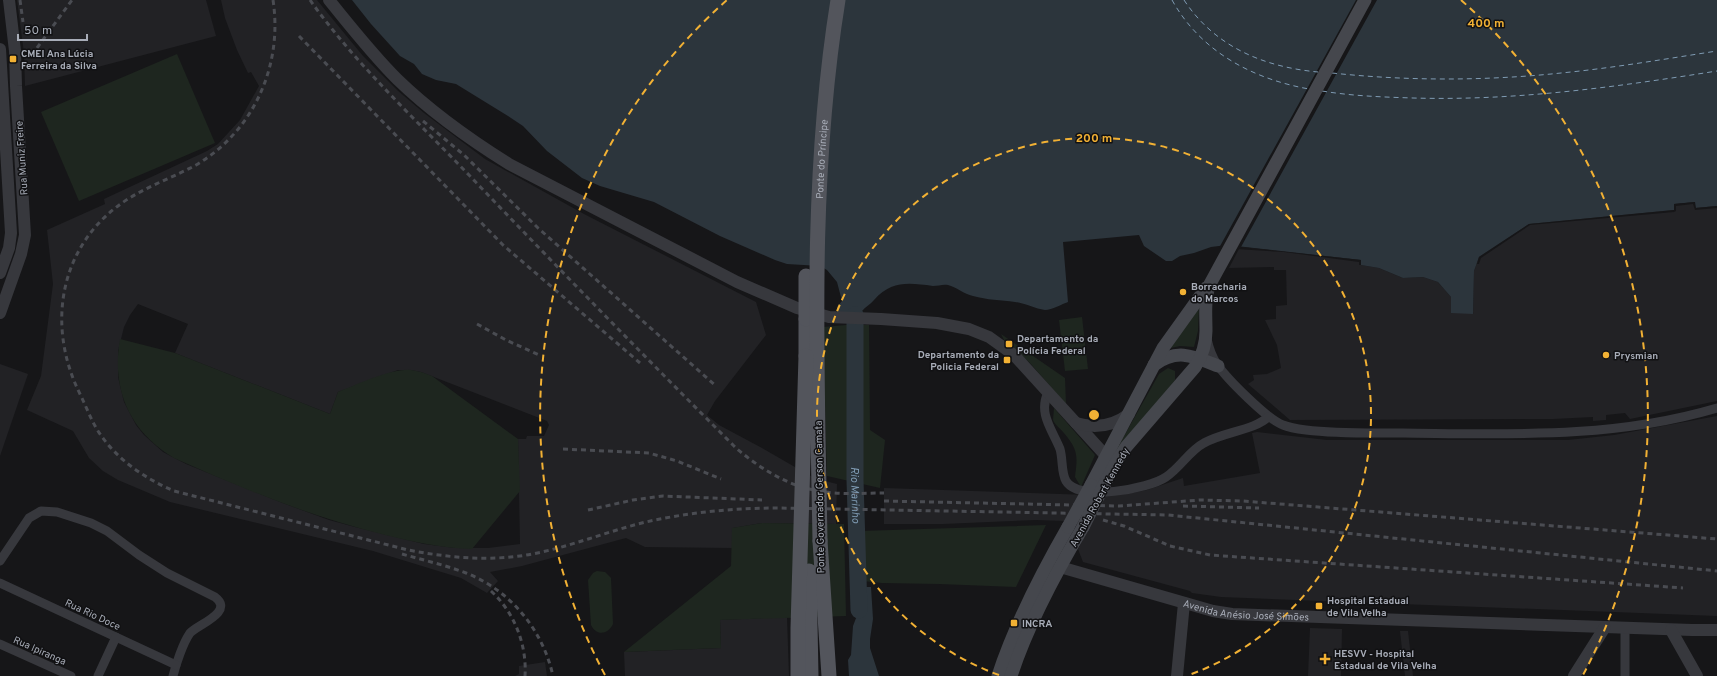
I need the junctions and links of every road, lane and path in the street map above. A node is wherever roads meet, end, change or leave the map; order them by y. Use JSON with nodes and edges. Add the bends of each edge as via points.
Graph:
{"nodes":[{"id":1,"x":9,"y":0,"type":"edge"},
{"id":2,"x":329,"y":0,"type":"edge"},
{"id":3,"x":828,"y":0,"type":"edge"},
{"id":4,"x":838,"y":0,"type":"edge"},
{"id":5,"x":1365,"y":0,"type":"edge"},
{"id":6,"x":0,"y":49,"type":"edge"},
{"id":7,"x":19,"y":134,"type":"junction"},
{"id":8,"x":5,"y":136,"type":"junction"},
{"id":9,"x":0,"y":273,"type":"edge"},
{"id":10,"x":1210,"y":284,"type":"junction"},
{"id":11,"x":0,"y":313,"type":"edge"},
{"id":12,"x":817,"y":318,"type":"junction"},
{"id":13,"x":1206,"y":332,"type":"junction"},
{"id":14,"x":806,"y":356,"type":"junction"},
{"id":15,"x":1200,"y":359,"type":"junction"},
{"id":16,"x":1154,"y":366,"type":"junction"},
{"id":17,"x":1218,"y":366,"type":"junction"},
{"id":18,"x":1048,"y":392,"type":"junction"},
{"id":19,"x":1717,"y":408,"type":"edge"},
{"id":20,"x":1129,"y":414,"type":"junction"},
{"id":21,"x":1268,"y":417,"type":"junction"},
{"id":22,"x":1076,"y":423,"type":"junction"},
{"id":23,"x":1106,"y":456,"type":"junction"},
{"id":24,"x":820,"y":541,"type":"junction"},
{"id":25,"x":0,"y":561,"type":"edge"},
{"id":26,"x":1060,"y":567,"type":"junction"},
{"id":27,"x":0,"y":582,"type":"edge"},
{"id":28,"x":1184,"y":602,"type":"junction"},
{"id":29,"x":1605,"y":627,"type":"junction"},
{"id":30,"x":1625,"y":628,"type":"junction"},
{"id":31,"x":1671,"y":630,"type":"junction"},
{"id":32,"x":1717,"y":630,"type":"edge"},
{"id":33,"x":116,"y":637,"type":"junction"},
{"id":34,"x":0,"y":644,"type":"edge"},
{"id":35,"x":176,"y":665,"type":"junction"},
{"id":36,"x":71,"y":676,"type":"edge"},
{"id":37,"x":98,"y":676,"type":"edge"},
{"id":38,"x":173,"y":676,"type":"edge"},
{"id":39,"x":798,"y":676,"type":"edge"},
{"id":40,"x":810,"y":676,"type":"edge"},
{"id":41,"x":822,"y":676,"type":"edge"},
{"id":42,"x":828,"y":676,"type":"edge"},
{"id":43,"x":998,"y":676,"type":"edge"},
{"id":44,"x":1011,"y":676,"type":"edge"},
{"id":45,"x":1177,"y":676,"type":"edge"},
{"id":46,"x":1574,"y":676,"type":"edge"},
{"id":47,"x":1625,"y":676,"type":"edge"},
{"id":48,"x":1697,"y":676,"type":"edge"}],
"edges":[{"from":1,"to":7,"type":"street","name":"Rua Muniz Freire","via":[[16,51]]},
{"from":2,"to":12,"type":"street","via":[[358,37],[398,79],[440,117],[487,150],[533,177],[737,282]]},
{"from":3,"to":12,"type":"main road","name":"Ponte do Príncipe","bridge":true,"via":[[816,78],[808,176],[806,252]]},
{"from":4,"to":12,"type":"main road","name":"Ponte do Príncipe","bridge":true,"via":[[825,93],[819,176]]},
{"from":5,"to":10,"type":"main road"},
{"from":6,"to":8,"type":"street","name":"Rua Muniz Freire"},
{"from":7,"to":8,"type":"street"},
{"from":7,"to":11,"type":"street","name":"Rua Muniz Freire","via":[[25,235]]},
{"from":8,"to":9,"type":"street","name":"Rua Muniz Freire","via":[[11,233],[9,248]]},
{"from":10,"to":13,"type":"main road","name":"Avenida Robert Kennedy","via":[[1206,296]]},
{"from":10,"to":16,"type":"main road","via":[[1163,348]]},
{"from":12,"to":14,"type":"main road","name":"Ponte Governador Gerson Camata"},
{"from":12,"to":18,"type":"street","via":[[881,318],[969,329],[989,337],[1010,352]]},
{"from":12,"to":24,"type":"main road","name":"Ponte Governador Gerson Camata","bridge":true},
{"from":13,"to":15,"type":"main road","name":"Avenida Robert Kennedy"},
{"from":13,"to":17,"type":"street","via":[[1210,351]]},
{"from":14,"to":39,"type":"main road","bridge":true},
{"from":14,"to":40,"type":"main road","name":"Ponte Governador Gerson Camata","bridge":true},
{"from":15,"to":16,"type":"main road","via":[[1176,355]]},
{"from":15,"to":17,"type":"main road"},
{"from":15,"to":26,"type":"main road","name":"Avenida Robert Kennedy","bridge":true,"via":[[1190,375],[1126,447]]},
{"from":16,"to":20,"type":"main road"},
{"from":17,"to":21,"type":"street"},
{"from":18,"to":21,"type":"street","via":[[1044,413],[1062,456],[1064,478],[1073,488],[1081,491],[1124,491],[1154,484],[1172,474],[1201,445],[1220,435],[1260,423]]},
{"from":18,"to":22,"type":"street"},
{"from":19,"to":21,"type":"street","via":[[1634,426],[1591,432],[1546,434],[1335,433],[1290,427]]},
{"from":20,"to":22,"type":"street","via":[[1116,422],[1102,426]]},
{"from":20,"to":23,"type":"main road","name":"Avenida Robert Kennedy"},
{"from":22,"to":23,"type":"street"},
{"from":23,"to":43,"type":"main road","name":"Avenida Robert Kennedy","bridge":true,"via":[[1030,599]]},
{"from":24,"to":41,"type":"main road","name":"Ponte Governador Gerson Camata"},
{"from":24,"to":42,"type":"main road"},
{"from":25,"to":35,"type":"street","via":[[28,518],[34,514],[46,511],[68,515],[107,531],[149,562],[218,600],[219,613],[190,634]]},
{"from":26,"to":28,"type":"street","name":"Avenida Anésio José Simões"},
{"from":26,"to":44,"type":"main road","name":"Avenida Robert Kennedy","via":[[1033,622]]},
{"from":27,"to":33,"type":"street","name":"Rua Rio Doce"},
{"from":28,"to":29,"type":"street","name":"Avenida Anésio José Simões","via":[[1218,612],[1244,615]]},
{"from":28,"to":45,"type":"street"},
{"from":29,"to":30,"type":"street","name":"Avenida Anésio José Simões"},
{"from":29,"to":46,"type":"street"},
{"from":30,"to":31,"type":"street","name":"Avenida Anésio José Simões"},
{"from":30,"to":47,"type":"street"},
{"from":31,"to":32,"type":"street","name":"Avenida Anésio José Simões"},
{"from":31,"to":48,"type":"street"},
{"from":33,"to":35,"type":"street","name":"Rua Rio Doce"},
{"from":33,"to":37,"type":"street"},
{"from":34,"to":36,"type":"street","name":"Rua Ipiranga"},
{"from":35,"to":38,"type":"street"}]}
